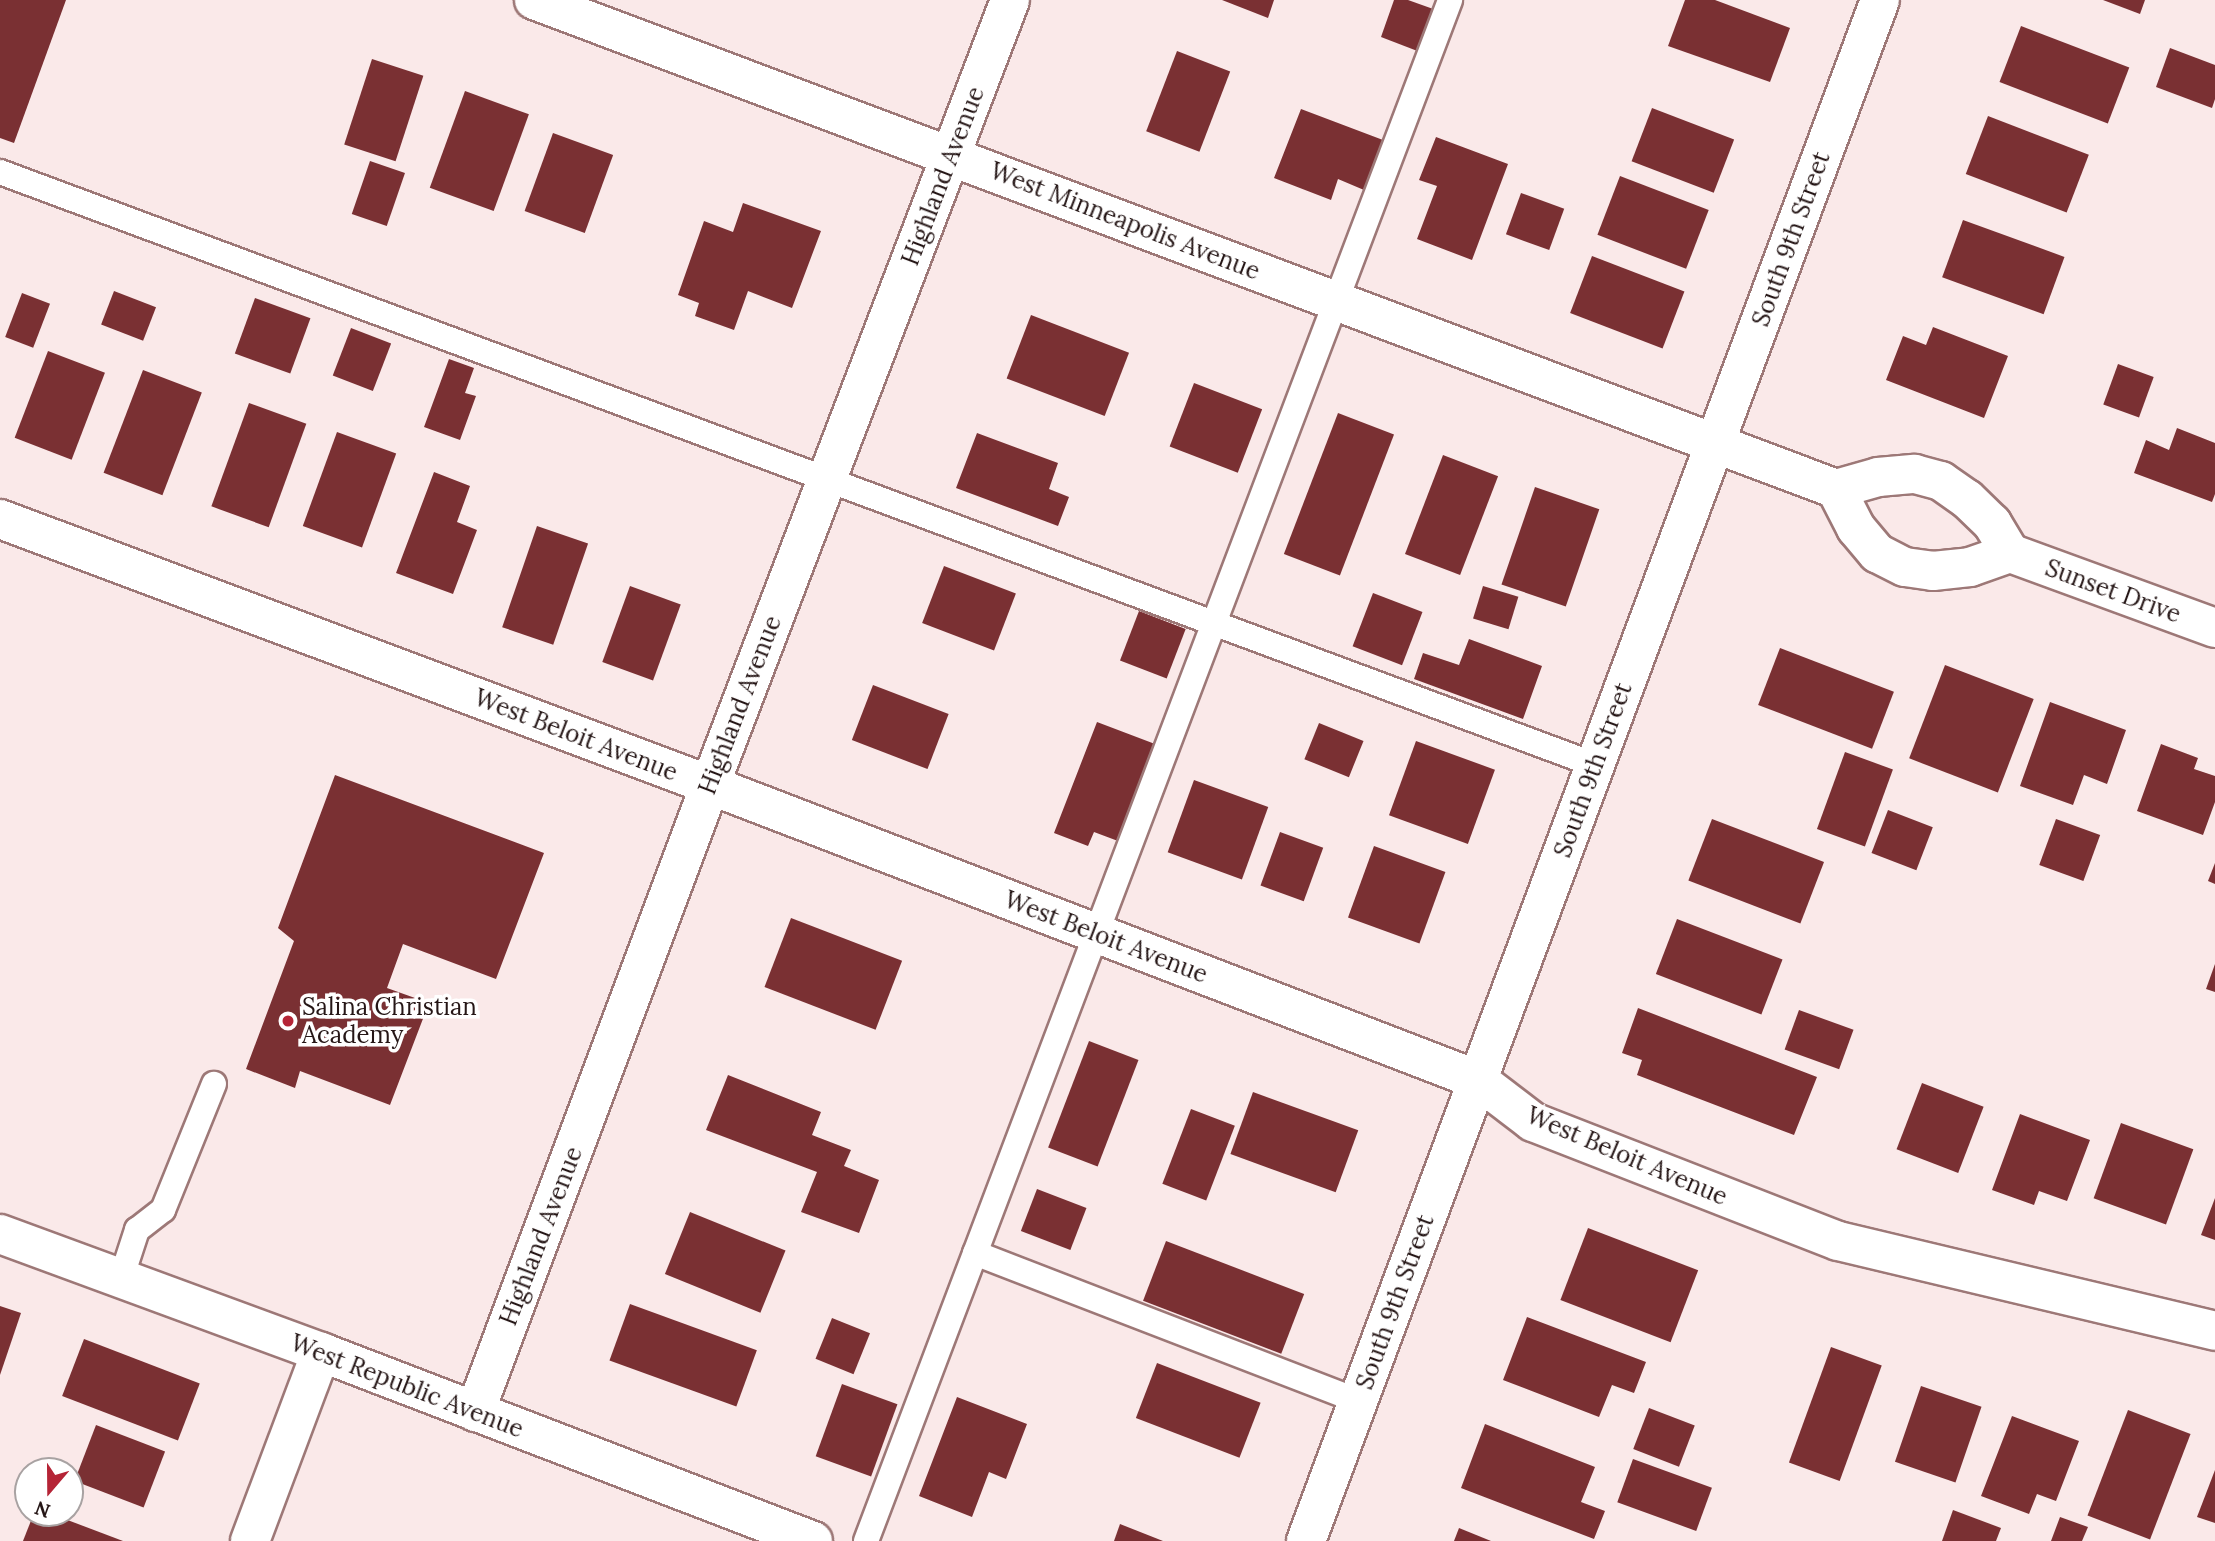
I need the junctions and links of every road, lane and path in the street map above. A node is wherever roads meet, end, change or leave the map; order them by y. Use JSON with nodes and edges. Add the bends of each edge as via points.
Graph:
{"nodes":[{"id":1,"x":534,"y":0,"type":"edge"},
{"id":2,"x":1010,"y":0,"type":"edge"},
{"id":3,"x":1450,"y":0,"type":"edge"},
{"id":4,"x":1880,"y":0,"type":"edge"},
{"id":5,"x":951,"y":155,"type":"junction"},
{"id":6,"x":0,"y":172,"type":"edge"},
{"id":7,"x":1335,"y":301,"type":"junction"},
{"id":8,"x":1715,"y":445,"type":"junction"},
{"id":9,"x":827,"y":479,"type":"junction"},
{"id":10,"x":1836,"y":489,"type":"junction"},
{"id":11,"x":0,"y":519,"type":"edge"},
{"id":12,"x":2010,"y":553,"type":"junction"},
{"id":13,"x":1214,"y":623,"type":"junction"},
{"id":14,"x":2215,"y":628,"type":"edge"},
{"id":15,"x":1595,"y":765,"type":"junction"},
{"id":16,"x":710,"y":785,"type":"junction"},
{"id":17,"x":1096,"y":933,"type":"junction"},
{"id":18,"x":1478,"y":1080,"type":"junction"},
{"id":19,"x":214,"y":1084,"type":"dead end"},
{"id":20,"x":0,"y":1234,"type":"edge"},
{"id":21,"x":975,"y":1253,"type":"junction"},
{"id":22,"x":121,"y":1279,"type":"junction"},
{"id":23,"x":2215,"y":1331,"type":"edge"},
{"id":24,"x":321,"y":1352,"type":"junction"},
{"id":25,"x":1359,"y":1401,"type":"junction"},
{"id":26,"x":475,"y":1412,"type":"junction"},
{"id":27,"x":250,"y":1541,"type":"edge"},
{"id":28,"x":813,"y":1541,"type":"edge"},
{"id":29,"x":866,"y":1541,"type":"edge"},
{"id":30,"x":1306,"y":1541,"type":"edge"}],
"edges":[{"from":1,"to":5,"type":"street","name":"West Minneapolis Avenue"},
{"from":2,"to":5,"type":"street","name":"Highland Avenue"},
{"from":3,"to":7,"type":"lane"},
{"from":4,"to":8,"type":"street","name":"South 9th Street"},
{"from":5,"to":7,"type":"street","name":"West Minneapolis Avenue"},
{"from":5,"to":9,"type":"street","name":"Highland Avenue"},
{"from":6,"to":9,"type":"lane"},
{"from":7,"to":8,"type":"street","name":"West Minneapolis Avenue"},
{"from":7,"to":13,"type":"lane"},
{"from":8,"to":10,"type":"street"},
{"from":8,"to":15,"type":"street","name":"South 9th Street"},
{"from":9,"to":13,"type":"lane"},
{"from":9,"to":16,"type":"street","name":"Highland Avenue"},
{"from":10,"to":12,"type":"street","via":[[1878,477],[1915,474],[1941,481],[1992,523]]},
{"from":10,"to":12,"type":"street","via":[[1856,528],[1877,553],[1905,568],[1970,568]]},
{"from":11,"to":16,"type":"street","name":"West Beloit Avenue"},
{"from":12,"to":14,"type":"street","name":"Sunset Drive"},
{"from":13,"to":15,"type":"lane"},
{"from":13,"to":17,"type":"lane"},
{"from":15,"to":18,"type":"street","name":"South 9th Street"},
{"from":16,"to":17,"type":"street","name":"West Beloit Avenue"},
{"from":16,"to":26,"type":"street","name":"Highland Avenue"},
{"from":17,"to":18,"type":"street","name":"West Beloit Avenue"},
{"from":17,"to":21,"type":"lane"},
{"from":18,"to":23,"type":"street","name":"West Beloit Avenue","via":[[1533,1122],[1838,1241]]},
{"from":18,"to":25,"type":"street","name":"South 9th Street"},
{"from":19,"to":22,"type":"lane","via":[[163,1210],[137,1230]]},
{"from":20,"to":22,"type":"street","name":"West Republic Avenue"},
{"from":21,"to":25,"type":"lane"},
{"from":21,"to":29,"type":"lane"},
{"from":22,"to":24,"type":"street","name":"West Republic Avenue"},
{"from":24,"to":26,"type":"street","name":"West Republic Avenue"},
{"from":24,"to":27,"type":"street"},
{"from":25,"to":30,"type":"street","name":"South 9th Street"},
{"from":26,"to":28,"type":"street","name":"West Republic Avenue"}]}
